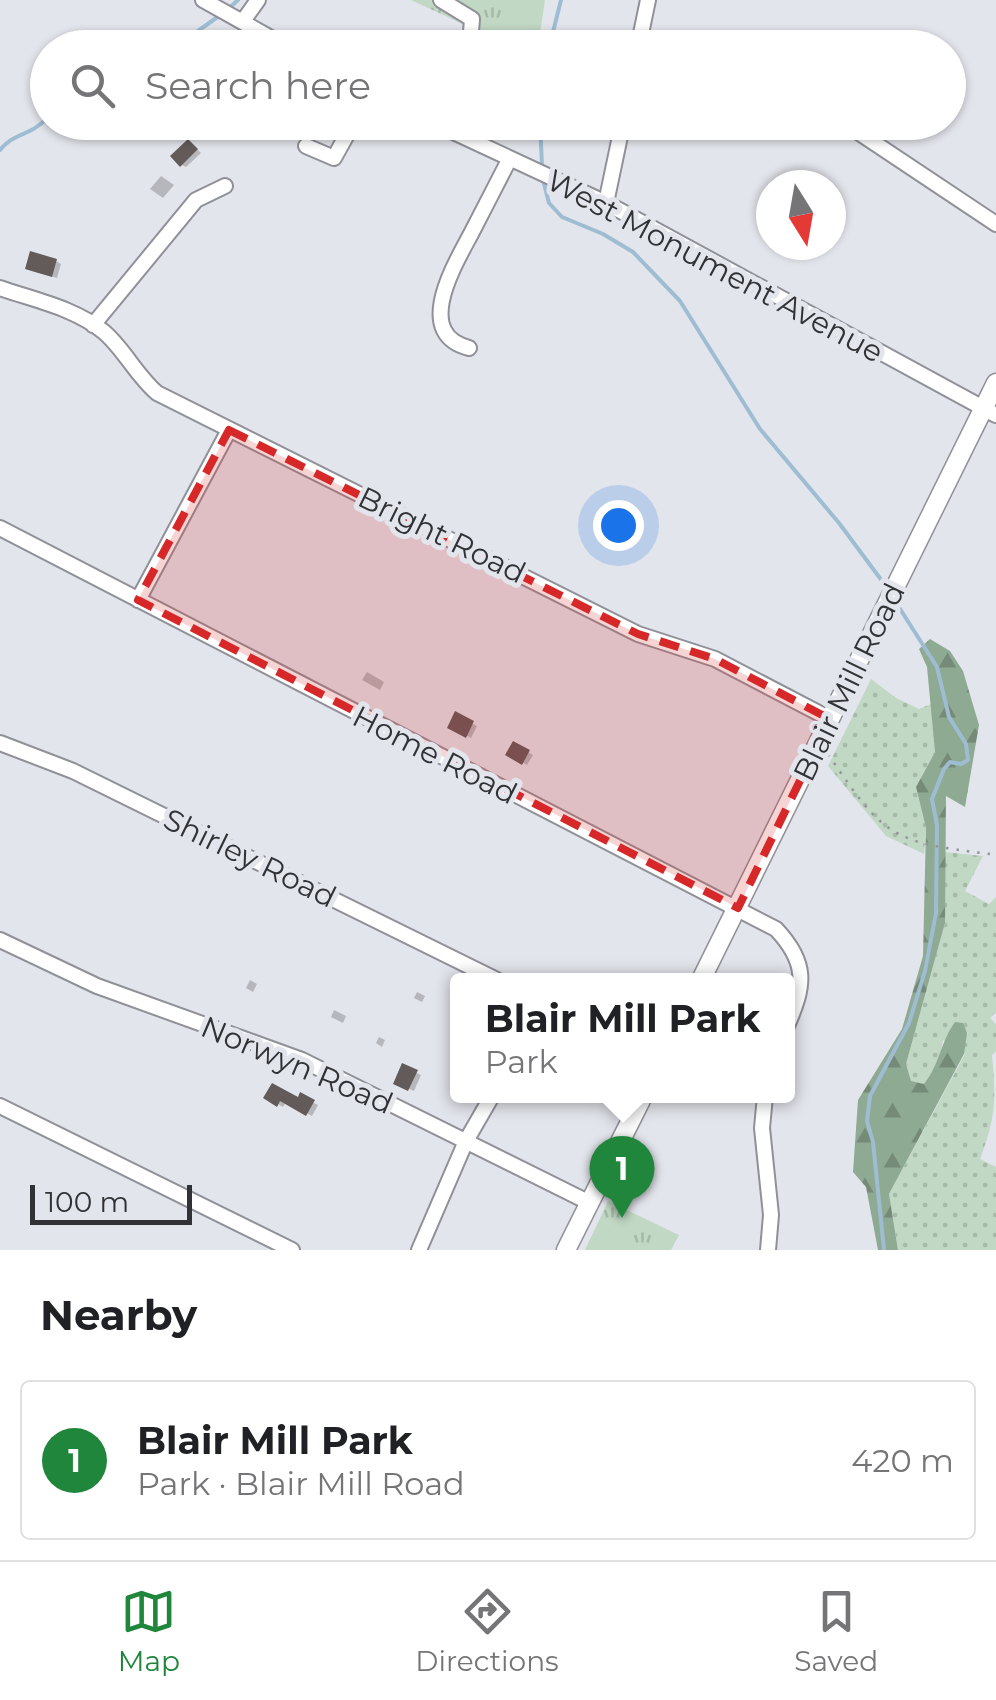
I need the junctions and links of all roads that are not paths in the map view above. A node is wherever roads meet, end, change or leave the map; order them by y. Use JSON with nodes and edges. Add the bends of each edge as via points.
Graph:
{"nodes":[{"id":1,"x":203,"y":0,"type":"edge"},
{"id":2,"x":258,"y":0,"type":"edge"},
{"id":3,"x":441,"y":0,"type":"edge"},
{"id":4,"x":648,"y":0,"type":"edge"},
{"id":5,"x":230,"y":14,"type":"junction"},
{"id":6,"x":258,"y":30,"type":"edge"},
{"id":7,"x":472,"y":30,"type":"edge"},
{"id":8,"x":642,"y":30,"type":"edge"},
{"id":9,"x":344,"y":140,"type":"edge"},
{"id":10,"x":468,"y":140,"type":"edge"},
{"id":11,"x":618,"y":140,"type":"edge"},
{"id":12,"x":870,"y":140,"type":"edge"},
{"id":13,"x":306,"y":146,"type":"dead end"},
{"id":14,"x":509,"y":160,"type":"junction"},
{"id":15,"x":225,"y":186,"type":"dead end"},
{"id":16,"x":606,"y":203,"type":"junction"},
{"id":17,"x":996,"y":224,"type":"edge"},
{"id":18,"x":0,"y":288,"type":"edge"},
{"id":19,"x":93,"y":325,"type":"junction"},
{"id":20,"x":469,"y":348,"type":"dead end"},
{"id":21,"x":996,"y":383,"type":"edge"},
{"id":22,"x":990,"y":412,"type":"edge"},
{"id":23,"x":229,"y":430,"type":"junction"},
{"id":24,"x":0,"y":528,"type":"edge"},
{"id":25,"x":138,"y":600,"type":"junction"},
{"id":26,"x":830,"y":719,"type":"junction"},
{"id":27,"x":0,"y":743,"type":"edge"},
{"id":28,"x":738,"y":908,"type":"junction"},
{"id":29,"x":0,"y":940,"type":"edge"},
{"id":30,"x":483,"y":973,"type":"edge"},
{"id":31,"x":706,"y":973,"type":"edge"},
{"id":32,"x":795,"y":1004,"type":"edge"},
{"id":33,"x":488,"y":1103,"type":"edge"},
{"id":34,"x":639,"y":1103,"type":"edge"},
{"id":35,"x":764,"y":1103,"type":"edge"},
{"id":36,"x":0,"y":1106,"type":"edge"},
{"id":37,"x":466,"y":1141,"type":"junction"},
{"id":38,"x":588,"y":1202,"type":"junction"},
{"id":39,"x":292,"y":1250,"type":"edge"},
{"id":40,"x":419,"y":1250,"type":"edge"},
{"id":41,"x":566,"y":1250,"type":"edge"},
{"id":42,"x":768,"y":1250,"type":"edge"}],
"edges":[{"from":1,"to":5,"type":"street"},
{"from":2,"to":5,"type":"street"},
{"from":3,"to":7,"type":"street","via":[[472,19]]},
{"from":4,"to":8,"type":"street"},
{"from":5,"to":6,"type":"street"},
{"from":9,"to":13,"type":"street","via":[[334,158]]},
{"from":10,"to":14,"type":"street","name":"West Monument Avenue"},
{"from":11,"to":16,"type":"street"},
{"from":12,"to":17,"type":"street"},
{"from":14,"to":16,"type":"street","name":"West Monument Avenue"},
{"from":14,"to":20,"type":"street","via":[[442,296],[444,331]]},
{"from":15,"to":19,"type":"street","via":[[196,200]]},
{"from":16,"to":22,"type":"street","name":"West Monument Avenue"},
{"from":18,"to":19,"type":"street"},
{"from":19,"to":23,"type":"street","name":"Bright Road","via":[[157,392]]},
{"from":21,"to":22,"type":"main road","name":"Blair Mill Road"},
{"from":22,"to":26,"type":"main road","name":"Blair Mill Road"},
{"from":23,"to":25,"type":"street"},
{"from":23,"to":26,"type":"street","name":"Bright Road","via":[[638,634],[715,659]]},
{"from":24,"to":25,"type":"street","name":"Home Road"},
{"from":25,"to":28,"type":"street","name":"Home Road"},
{"from":26,"to":28,"type":"main road","name":"Blair Mill Road"},
{"from":27,"to":30,"type":"street","name":"Shirley Road","via":[[73,770]]},
{"from":28,"to":31,"type":"main road","name":"Blair Mill Road"},
{"from":28,"to":32,"type":"street","name":"Home Road","via":[[792,946],[802,985]]},
{"from":29,"to":37,"type":"street","name":"Norwyn Road","via":[[97,986],[302,1060]]},
{"from":33,"to":37,"type":"street"},
{"from":34,"to":38,"type":"main road"},
{"from":35,"to":42,"type":"street"},
{"from":36,"to":39,"type":"street"},
{"from":37,"to":38,"type":"street","name":"Norwyn Road"},
{"from":37,"to":40,"type":"street"},
{"from":38,"to":41,"type":"main road"}]}
